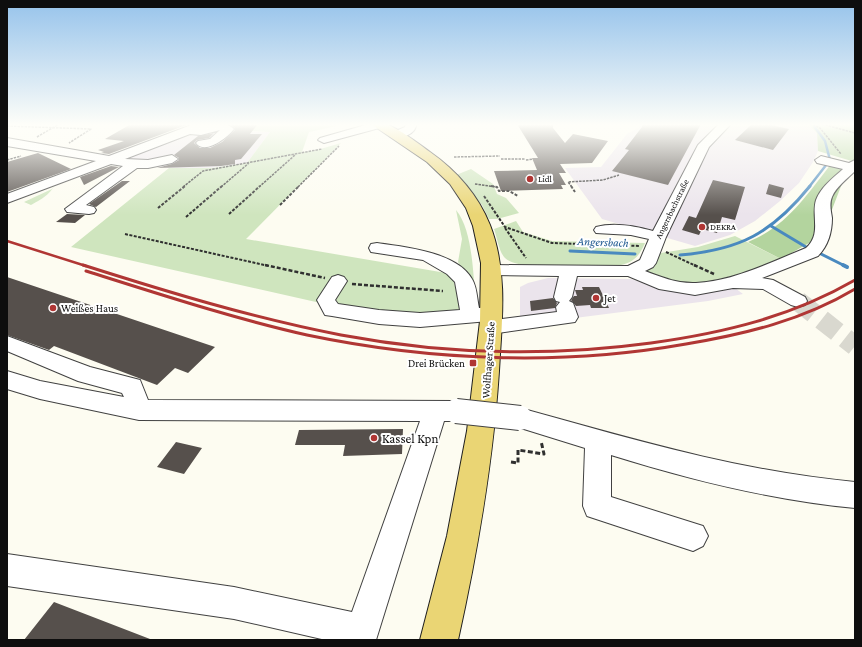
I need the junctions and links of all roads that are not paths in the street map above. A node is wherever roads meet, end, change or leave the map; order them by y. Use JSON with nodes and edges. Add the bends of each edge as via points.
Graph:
{"nodes":[{"id":1,"x":85,"y":154,"type":"edge"},
{"id":2,"x":126,"y":154,"type":"edge"},
{"id":3,"x":426,"y":154,"type":"edge"},
{"id":4,"x":699,"y":154,"type":"edge"},
{"id":5,"x":172,"y":159,"type":"dead end"},
{"id":6,"x":111,"y":160,"type":"junction"},
{"id":7,"x":821,"y":160,"type":"dead end"},
{"id":8,"x":134,"y":164,"type":"junction"},
{"id":9,"x":848,"y":165,"type":"edge"},
{"id":10,"x":10,"y":198,"type":"edge"},
{"id":11,"x":7,"y":203,"type":"edge"},
{"id":12,"x":89,"y":210,"type":"dead end"},
{"id":13,"x":602,"y":230,"type":"dead end"},
{"id":14,"x":656,"y":241,"type":"junction"},
{"id":15,"x":377,"y":248,"type":"dead end"},
{"id":16,"x":492,"y":270,"type":"junction"},
{"id":17,"x":569,"y":270,"type":"junction"},
{"id":18,"x":631,"y":271,"type":"junction"},
{"id":19,"x":338,"y":281,"type":"road end"},
{"id":20,"x":733,"y":282,"type":"junction"},
{"id":21,"x":798,"y":301,"type":"tunnel mouth"},
{"id":22,"x":484,"y":319,"type":"junction"},
{"id":23,"x":7,"y":343,"type":"edge"},
{"id":24,"x":7,"y":380,"type":"edge"},
{"id":25,"x":139,"y":410,"type":"junction"},
{"id":26,"x":446,"y":411,"type":"junction"},
{"id":27,"x":598,"y":440,"type":"junction"},
{"id":28,"x":855,"y":495,"type":"edge"},
{"id":29,"x":692,"y":536,"type":"dead end"},
{"id":30,"x":7,"y":570,"type":"edge"},
{"id":31,"x":361,"y":636,"type":"edge"},
{"id":32,"x":439,"y":640,"type":"edge"}],
"edges":[{"from":1,"to":6,"type":"street"},
{"from":2,"to":6,"type":"street"},
{"from":3,"to":16,"type":"main road","name":"Wolfhager Straße","via":[[465,194],[480,223],[488,246]]},
{"from":4,"to":14,"type":"street","name":"Angersbachstraße"},
{"from":5,"to":8,"type":"street"},
{"from":6,"to":8,"type":"street"},
{"from":6,"to":10,"type":"street"},
{"from":7,"to":9,"type":"street"},
{"from":8,"to":12,"type":"street","via":[[72,209]]},
{"from":9,"to":20,"type":"street","via":[[823,202],[824,222],[817,248]]},
{"from":10,"to":11,"type":"street","via":[[24,198],[15,203]]},
{"from":13,"to":14,"type":"street","via":[[631,230]]},
{"from":14,"to":18,"type":"street","name":"Angersbachstraße","via":[[647,263]]},
{"from":15,"to":22,"type":"street","via":[[428,256],[453,270],[464,280]]},
{"from":16,"to":17,"type":"street"},
{"from":16,"to":22,"type":"main road","name":"Wolfhager Straße"},
{"from":17,"to":18,"type":"street"},
{"from":17,"to":22,"type":"street","via":[[564,302],[568,317]]},
{"from":18,"to":20,"type":"street","via":[[646,279],[679,288],[695,289]]},
{"from":19,"to":22,"type":"street","via":[[326,300],[332,310],[379,318]]},
{"from":20,"to":21,"type":"street","via":[[767,284]]},
{"from":22,"to":32,"type":"main road","name":"Wolfhager Straße","via":[[478,456],[465,532]]},
{"from":23,"to":25,"type":"street","via":[[86,375],[132,386]]},
{"from":24,"to":25,"type":"street","via":[[40,390]]},
{"from":25,"to":26,"type":"street"},
{"from":26,"to":27,"type":"street","bridge":true,"via":[[520,418]]},
{"from":26,"to":31,"type":"street"},
{"from":27,"to":28,"type":"street","via":[[713,474],[811,492]]},
{"from":27,"to":29,"type":"street","via":[[597,506]]},
{"from":30,"to":31,"type":"street","via":[[234,603]]}]}
